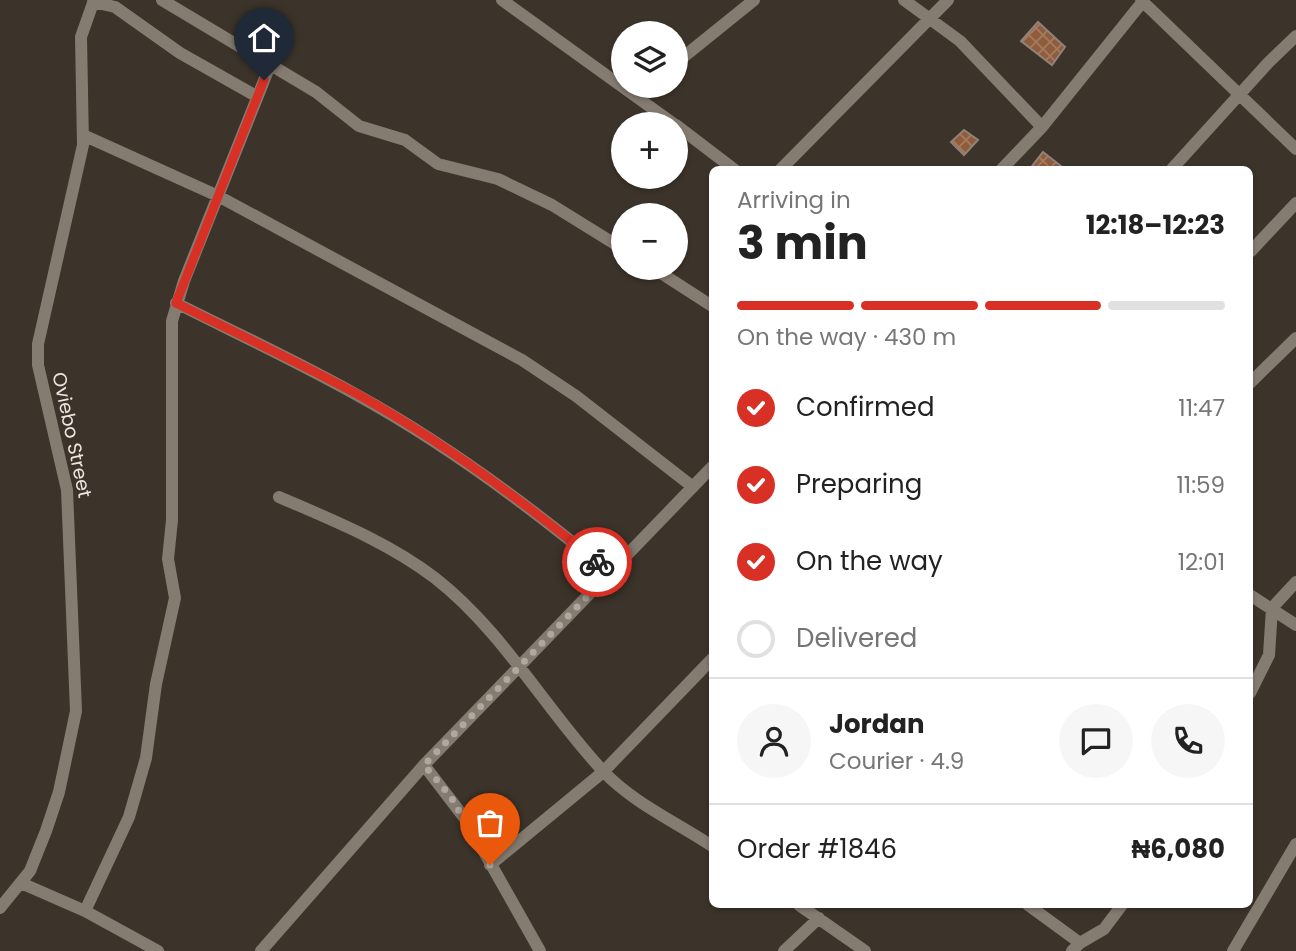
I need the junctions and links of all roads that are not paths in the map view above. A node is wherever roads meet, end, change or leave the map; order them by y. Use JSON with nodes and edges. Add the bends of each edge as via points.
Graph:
{"nodes":[{"id":1,"x":162,"y":0,"type":"edge"},
{"id":2,"x":502,"y":0,"type":"edge"},
{"id":3,"x":754,"y":0,"type":"edge"},
{"id":4,"x":904,"y":0,"type":"edge"},
{"id":5,"x":948,"y":0,"type":"edge"},
{"id":6,"x":93,"y":1,"type":"edge"},
{"id":7,"x":1142,"y":1,"type":"edge"},
{"id":8,"x":930,"y":19,"type":"junction"},
{"id":9,"x":1296,"y":36,"type":"edge"},
{"id":10,"x":688,"y":53,"type":"edge"},
{"id":11,"x":271,"y":63,"type":"junction"},
{"id":12,"x":611,"y":77,"type":"edge"},
{"id":13,"x":1240,"y":95,"type":"junction"},
{"id":14,"x":256,"y":96,"type":"junction"},
{"id":15,"x":640,"y":98,"type":"edge"},
{"id":16,"x":658,"y":112,"type":"edge"},
{"id":17,"x":1042,"y":127,"type":"junction"},
{"id":18,"x":83,"y":135,"type":"junction"},
{"id":19,"x":688,"y":135,"type":"edge"},
{"id":20,"x":1296,"y":149,"type":"edge"},
{"id":21,"x":730,"y":166,"type":"edge"},
{"id":22,"x":784,"y":166,"type":"edge"},
{"id":23,"x":1006,"y":166,"type":"edge"},
{"id":24,"x":1175,"y":166,"type":"edge"},
{"id":25,"x":218,"y":195,"type":"junction"},
{"id":26,"x":1296,"y":203,"type":"edge"},
{"id":27,"x":611,"y":242,"type":"edge"},
{"id":28,"x":1253,"y":249,"type":"edge"},
{"id":29,"x":672,"y":280,"type":"edge"},
{"id":30,"x":176,"y":303,"type":"junction"},
{"id":31,"x":709,"y":304,"type":"edge"},
{"id":32,"x":1296,"y":338,"type":"edge"},
{"id":33,"x":1253,"y":380,"type":"edge"},
{"id":34,"x":709,"y":470,"type":"edge"},
{"id":35,"x":693,"y":487,"type":"junction"},
{"id":36,"x":279,"y":497,"type":"dead end"},
{"id":37,"x":610,"y":573,"type":"junction"},
{"id":38,"x":1296,"y":582,"type":"edge"},
{"id":39,"x":1253,"y":597,"type":"edge"},
{"id":40,"x":1272,"y":608,"type":"junction"},
{"id":41,"x":1296,"y":625,"type":"edge"},
{"id":42,"x":709,"y":662,"type":"edge"},
{"id":43,"x":520,"y":665,"type":"junction"},
{"id":44,"x":1253,"y":687,"type":"edge"},
{"id":45,"x":424,"y":765,"type":"junction"},
{"id":46,"x":603,"y":772,"type":"junction"},
{"id":47,"x":709,"y":841,"type":"edge"},
{"id":48,"x":1296,"y":844,"type":"edge"},
{"id":49,"x":490,"y":865,"type":"junction"},
{"id":50,"x":21,"y":883,"type":"junction"},
{"id":51,"x":0,"y":908,"type":"edge"},
{"id":52,"x":804,"y":908,"type":"edge"},
{"id":53,"x":1031,"y":908,"type":"edge"},
{"id":54,"x":1120,"y":908,"type":"edge"},
{"id":55,"x":85,"y":911,"type":"junction"},
{"id":56,"x":819,"y":918,"type":"junction"},
{"id":57,"x":1076,"y":947,"type":"edge"},
{"id":58,"x":158,"y":951,"type":"edge"},
{"id":59,"x":261,"y":951,"type":"edge"},
{"id":60,"x":540,"y":951,"type":"edge"},
{"id":61,"x":784,"y":951,"type":"edge"},
{"id":62,"x":864,"y":951,"type":"edge"},
{"id":63,"x":1233,"y":951,"type":"edge"}],
"edges":[{"from":1,"to":11,"type":"street"},
{"from":2,"to":12,"type":"street"},
{"from":3,"to":10,"type":"street"},
{"from":4,"to":8,"type":"street"},
{"from":5,"to":8,"type":"street"},
{"from":6,"to":14,"type":"street","via":[[115,7],[180,53]]},
{"from":6,"to":18,"type":"street","name":"Oviebo Street","via":[[81,37]]},
{"from":7,"to":13,"type":"street"},
{"from":7,"to":17,"type":"street"},
{"from":8,"to":17,"type":"street","via":[[960,41]]},
{"from":8,"to":22,"type":"street"},
{"from":9,"to":13,"type":"street"},
{"from":11,"to":14,"type":"street"},
{"from":11,"to":27,"type":"street","via":[[359,126],[405,140],[438,164],[498,179]]},
{"from":13,"to":20,"type":"street"},
{"from":13,"to":24,"type":"street"},
{"from":14,"to":25,"type":"street"},
{"from":15,"to":16,"type":"street"},
{"from":17,"to":23,"type":"street"},
{"from":18,"to":25,"type":"street"},
{"from":18,"to":50,"type":"street","name":"Oviebo Street","via":[[38,344],[38,365],[67,490],[76,711],[59,793],[30,871]]},
{"from":19,"to":21,"type":"street"},
{"from":25,"to":30,"type":"street"},
{"from":25,"to":35,"type":"street","via":[[522,360]]},
{"from":26,"to":28,"type":"street"},
{"from":29,"to":31,"type":"street"},
{"from":30,"to":37,"type":"street","via":[[358,395],[441,446],[533,508]]},
{"from":30,"to":55,"type":"street","via":[[168,559],[175,598],[146,758],[129,817]]},
{"from":32,"to":33,"type":"street"},
{"from":34,"to":35,"type":"street"},
{"from":35,"to":37,"type":"street"},
{"from":36,"to":43,"type":"street","via":[[346,526],[415,564],[437,580]]},
{"from":37,"to":43,"type":"street"},
{"from":38,"to":40,"type":"street"},
{"from":39,"to":40,"type":"street"},
{"from":40,"to":41,"type":"street"},
{"from":40,"to":44,"type":"street","via":[[1269,656]]},
{"from":42,"to":46,"type":"street"},
{"from":43,"to":45,"type":"street"},
{"from":43,"to":46,"type":"street"},
{"from":45,"to":49,"type":"street","via":[[451,797]]},
{"from":45,"to":59,"type":"street"},
{"from":46,"to":47,"type":"street","via":[[657,813]]},
{"from":46,"to":49,"type":"street"},
{"from":48,"to":63,"type":"street"},
{"from":49,"to":60,"type":"street"},
{"from":50,"to":51,"type":"street","name":"Oviebo Street"},
{"from":50,"to":55,"type":"street"},
{"from":52,"to":56,"type":"street"},
{"from":53,"to":57,"type":"street"},
{"from":54,"to":57,"type":"street","via":[[1104,929]]},
{"from":55,"to":58,"type":"street"},
{"from":56,"to":61,"type":"street"},
{"from":56,"to":62,"type":"street"}]}
